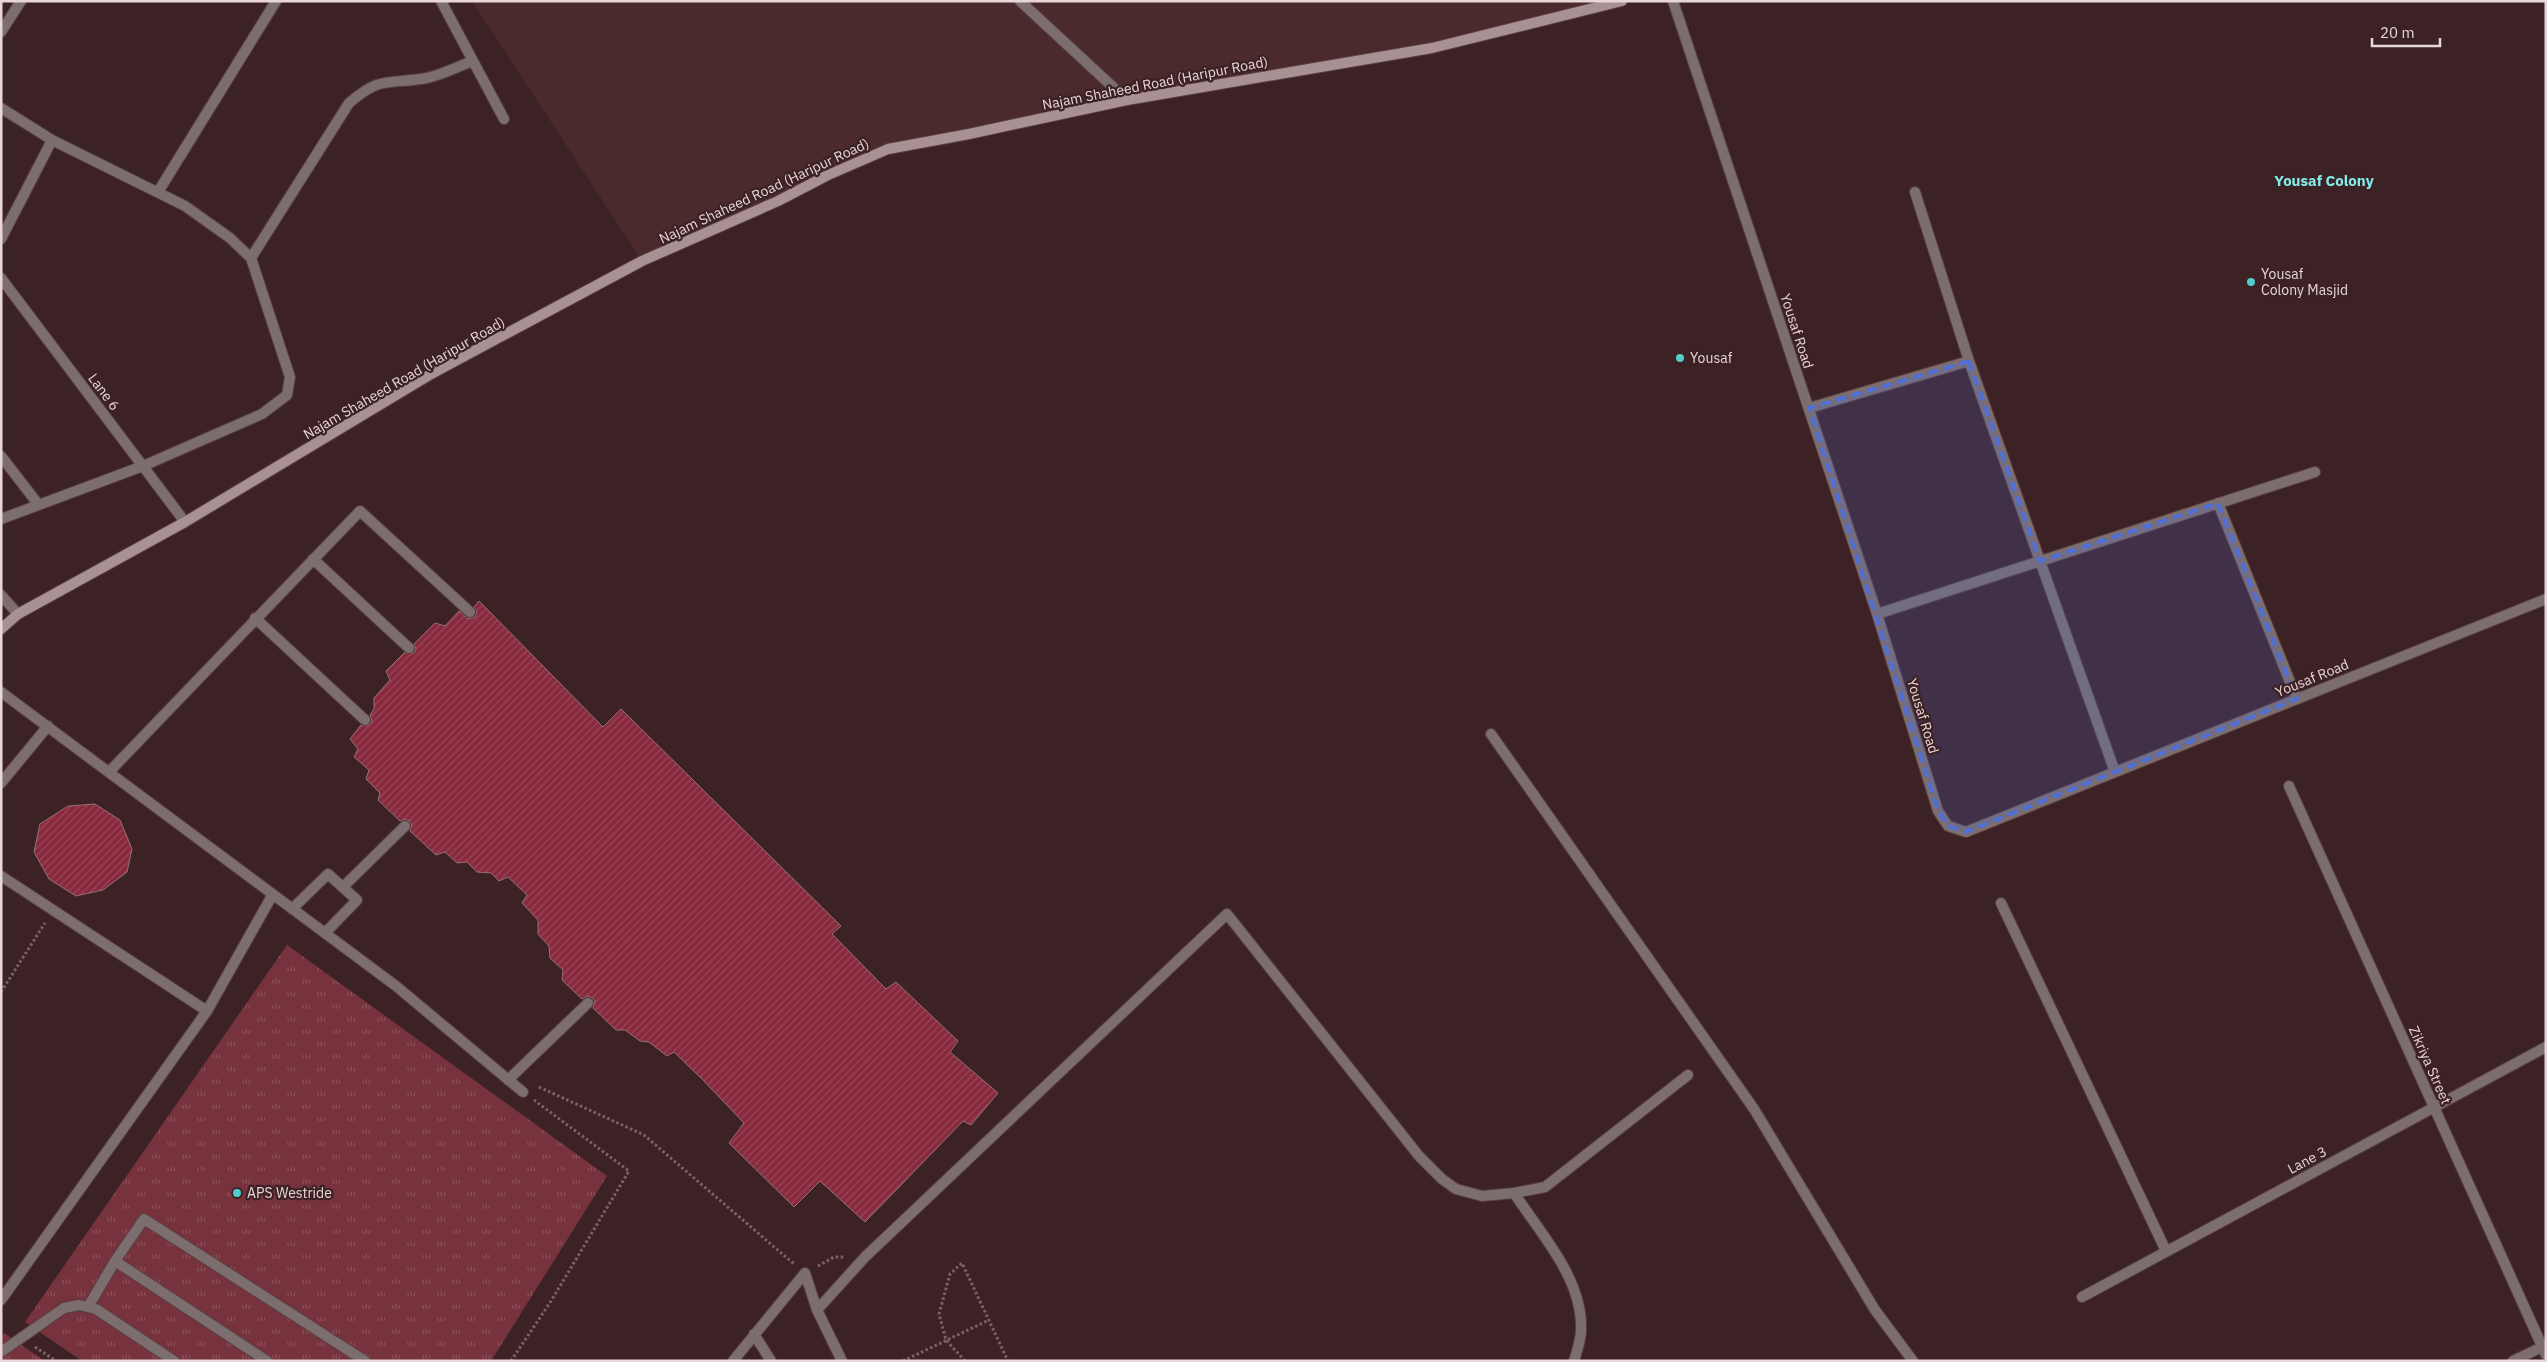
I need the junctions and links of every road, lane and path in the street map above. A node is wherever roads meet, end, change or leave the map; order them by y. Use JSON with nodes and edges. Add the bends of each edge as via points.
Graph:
{"nodes":[{"id":1,"x":21,"y":1,"type":"edge"},
{"id":2,"x":276,"y":1,"type":"edge"},
{"id":3,"x":441,"y":1,"type":"edge"},
{"id":4,"x":1020,"y":1,"type":"edge"},
{"id":5,"x":1622,"y":1,"type":"edge"},
{"id":6,"x":1674,"y":1,"type":"edge"},
{"id":7,"x":1,"y":32,"type":"edge"},
{"id":8,"x":472,"y":60,"type":"junction"},
{"id":9,"x":1127,"y":100,"type":"junction"},
{"id":10,"x":1,"y":108,"type":"edge"},
{"id":11,"x":504,"y":119,"type":"dead end"},
{"id":12,"x":52,"y":140,"type":"junction"},
{"id":13,"x":158,"y":192,"type":"junction"},
{"id":14,"x":1915,"y":192,"type":"dead end"},
{"id":15,"x":1,"y":239,"type":"edge"},
{"id":16,"x":251,"y":258,"type":"junction"},
{"id":17,"x":1,"y":278,"type":"edge"},
{"id":18,"x":1970,"y":361,"type":"junction"},
{"id":19,"x":1809,"y":408,"type":"junction"},
{"id":20,"x":1,"y":456,"type":"edge"},
{"id":21,"x":143,"y":466,"type":"junction"},
{"id":22,"x":2315,"y":472,"type":"dead end"},
{"id":23,"x":2218,"y":503,"type":"junction"},
{"id":24,"x":38,"y":504,"type":"junction"},
{"id":25,"x":1,"y":519,"type":"edge"},
{"id":26,"x":186,"y":522,"type":"junction"},
{"id":27,"x":313,"y":559,"type":"junction"},
{"id":28,"x":2040,"y":561,"type":"junction"},
{"id":29,"x":1,"y":595,"type":"edge"},
{"id":30,"x":2546,"y":599,"type":"edge"},
{"id":31,"x":470,"y":612,"type":"dead end"},
{"id":32,"x":18,"y":614,"type":"junction"},
{"id":33,"x":1877,"y":614,"type":"junction"},
{"id":34,"x":255,"y":618,"type":"junction"},
{"id":35,"x":1,"y":629,"type":"edge"},
{"id":36,"x":409,"y":648,"type":"dead end"},
{"id":37,"x":1,"y":692,"type":"edge"},
{"id":38,"x":2297,"y":699,"type":"junction"},
{"id":39,"x":365,"y":720,"type":"dead end"},
{"id":40,"x":48,"y":726,"type":"junction"},
{"id":41,"x":1491,"y":734,"type":"dead end"},
{"id":42,"x":109,"y":772,"type":"junction"},
{"id":43,"x":2115,"y":772,"type":"junction"},
{"id":44,"x":1,"y":783,"type":"edge"},
{"id":45,"x":2289,"y":786,"type":"dead end"},
{"id":46,"x":405,"y":826,"type":"dead end"},
{"id":47,"x":1,"y":876,"type":"edge"},
{"id":48,"x":344,"y":887,"type":"junction"},
{"id":49,"x":273,"y":894,"type":"junction"},
{"id":50,"x":2001,"y":903,"type":"dead end"},
{"id":51,"x":292,"y":909,"type":"junction"},
{"id":52,"x":53,"y":910,"type":"junction"},
{"id":53,"x":325,"y":933,"type":"junction"},
{"id":54,"x":1,"y":992,"type":"edge"},
{"id":55,"x":588,"y":1004,"type":"dead end"},
{"id":56,"x":207,"y":1011,"type":"junction"},
{"id":57,"x":2546,"y":1047,"type":"edge"},
{"id":58,"x":1688,"y":1075,"type":"dead end"},
{"id":59,"x":508,"y":1080,"type":"junction"},
{"id":60,"x":523,"y":1092,"type":"junction"},
{"id":61,"x":2434,"y":1107,"type":"junction"},
{"id":62,"x":1514,"y":1193,"type":"junction"},
{"id":63,"x":2166,"y":1252,"type":"junction"},
{"id":64,"x":865,"y":1257,"type":"junction"},
{"id":65,"x":116,"y":1262,"type":"junction"},
{"id":66,"x":805,"y":1273,"type":"junction"},
{"id":67,"x":2082,"y":1297,"type":"dead end"},
{"id":68,"x":1,"y":1300,"type":"edge"},
{"id":69,"x":88,"y":1307,"type":"junction"},
{"id":70,"x":817,"y":1310,"type":"junction"},
{"id":71,"x":989,"y":1320,"type":"junction"},
{"id":72,"x":754,"y":1334,"type":"junction"},
{"id":73,"x":22,"y":1338,"type":"junction"},
{"id":74,"x":946,"y":1340,"type":"junction"},
{"id":75,"x":2544,"y":1349,"type":"edge"},
{"id":76,"x":1,"y":1352,"type":"edge"},
{"id":77,"x":56,"y":1361,"type":"edge"},
{"id":78,"x":174,"y":1361,"type":"edge"},
{"id":79,"x":267,"y":1361,"type":"edge"},
{"id":80,"x":365,"y":1361,"type":"edge"},
{"id":81,"x":511,"y":1361,"type":"edge"},
{"id":82,"x":733,"y":1361,"type":"edge"},
{"id":83,"x":771,"y":1361,"type":"edge"},
{"id":84,"x":842,"y":1361,"type":"edge"},
{"id":85,"x":904,"y":1361,"type":"edge"},
{"id":86,"x":965,"y":1361,"type":"edge"},
{"id":87,"x":1008,"y":1361,"type":"edge"},
{"id":88,"x":1574,"y":1361,"type":"edge"},
{"id":89,"x":1913,"y":1361,"type":"edge"},
{"id":90,"x":2513,"y":1361,"type":"edge"}],
"edges":[{"from":1,"to":7,"type":"street"},
{"from":2,"to":13,"type":"street"},
{"from":3,"to":8,"type":"street"},
{"from":4,"to":9,"type":"street"},
{"from":5,"to":9,"type":"main road","name":"Najam Shaheed Road (Haripur Road)","via":[[1432,48]]},
{"from":6,"to":19,"type":"street","name":"Yousaf Road"},
{"from":8,"to":11,"type":"street"},
{"from":8,"to":16,"type":"street","via":[[422,79],[394,80],[369,86],[349,103]]},
{"from":9,"to":26,"type":"main road","name":"Najam Shaheed Road (Haripur Road)","via":[[888,149],[828,175],[778,202],[642,261],[440,370]]},
{"from":10,"to":12,"type":"street"},
{"from":12,"to":13,"type":"street"},
{"from":12,"to":15,"type":"street"},
{"from":13,"to":16,"type":"street","via":[[185,206],[230,238]]},
{"from":14,"to":18,"type":"street"},
{"from":16,"to":21,"type":"street","via":[[290,377],[287,395],[262,414]]},
{"from":17,"to":21,"type":"street","name":"Lane 6"},
{"from":18,"to":19,"type":"street"},
{"from":18,"to":28,"type":"street"},
{"from":19,"to":33,"type":"street","name":"Yousaf Road"},
{"from":20,"to":24,"type":"street"},
{"from":21,"to":24,"type":"street"},
{"from":21,"to":26,"type":"street","name":"Lane 6"},
{"from":22,"to":23,"type":"street"},
{"from":23,"to":28,"type":"street"},
{"from":23,"to":38,"type":"street"},
{"from":24,"to":25,"type":"street"},
{"from":26,"to":32,"type":"main road","name":"Najam Shaheed Road (Haripur Road)"},
{"from":27,"to":31,"type":"street","via":[[360,510]]},
{"from":27,"to":34,"type":"street"},
{"from":27,"to":36,"type":"street"},
{"from":28,"to":33,"type":"street"},
{"from":28,"to":43,"type":"street"},
{"from":29,"to":32,"type":"street"},
{"from":30,"to":38,"type":"street","name":"Yousaf Road"},
{"from":32,"to":35,"type":"main road","name":"Najam Shaheed Road (Haripur Road)"},
{"from":33,"to":43,"type":"street","name":"Yousaf Road","via":[[1938,811],[1948,826],[1966,832]]},
{"from":34,"to":39,"type":"street"},
{"from":34,"to":42,"type":"street"},
{"from":37,"to":40,"type":"street"},
{"from":38,"to":43,"type":"street","name":"Yousaf Road"},
{"from":40,"to":42,"type":"street"},
{"from":40,"to":44,"type":"street"},
{"from":41,"to":89,"type":"street","via":[[1754,1109],[1875,1310]]},
{"from":42,"to":49,"type":"street"},
{"from":45,"to":61,"type":"street","name":"Zikriya Street"},
{"from":46,"to":48,"type":"street"},
{"from":47,"to":52,"type":"street"},
{"from":48,"to":51,"type":"street","via":[[328,874]]},
{"from":48,"to":53,"type":"street","via":[[358,900]]},
{"from":49,"to":51,"type":"street"},
{"from":49,"to":56,"type":"street"},
{"from":50,"to":63,"type":"street"},
{"from":51,"to":53,"type":"street"},
{"from":52,"to":54,"type":"path"},
{"from":52,"to":56,"type":"street"},
{"from":53,"to":59,"type":"street","via":[[396,986]]},
{"from":55,"to":59,"type":"street"},
{"from":56,"to":68,"type":"street"},
{"from":57,"to":61,"type":"street","name":"Lane 3"},
{"from":58,"to":62,"type":"street","via":[[1545,1187]]},
{"from":59,"to":60,"type":"street"},
{"from":60,"to":66,"type":"path","via":[[535,1086],[644,1135]]},
{"from":60,"to":81,"type":"path","via":[[629,1171]]},
{"from":61,"to":63,"type":"street","name":"Lane 3"},
{"from":61,"to":75,"type":"street","name":"Zikriya Street"},
{"from":62,"to":64,"type":"street","via":[[1482,1196],[1456,1189],[1442,1179],[1419,1156],[1227,914]]},
{"from":62,"to":88,"type":"street","via":[[1566,1271],[1578,1299],[1581,1331]]},
{"from":63,"to":67,"type":"street","name":"Lane 3"},
{"from":64,"to":66,"type":"path","via":[[834,1257]]},
{"from":64,"to":70,"type":"street"},
{"from":65,"to":69,"type":"street"},
{"from":65,"to":79,"type":"street"},
{"from":65,"to":80,"type":"street","via":[[144,1220]]},
{"from":66,"to":70,"type":"street"},
{"from":66,"to":72,"type":"street"},
{"from":69,"to":73,"type":"street","via":[[64,1308]]},
{"from":69,"to":78,"type":"street","via":[[96,1309]]},
{"from":70,"to":84,"type":"street"},
{"from":71,"to":74,"type":"path"},
{"from":71,"to":74,"type":"path","via":[[962,1263],[950,1274],[938,1314]]},
{"from":71,"to":87,"type":"path"},
{"from":72,"to":82,"type":"street"},
{"from":72,"to":83,"type":"street"},
{"from":73,"to":76,"type":"street"},
{"from":73,"to":77,"type":"path"},
{"from":74,"to":85,"type":"path"},
{"from":74,"to":86,"type":"path"},
{"from":75,"to":90,"type":"street"}]}
